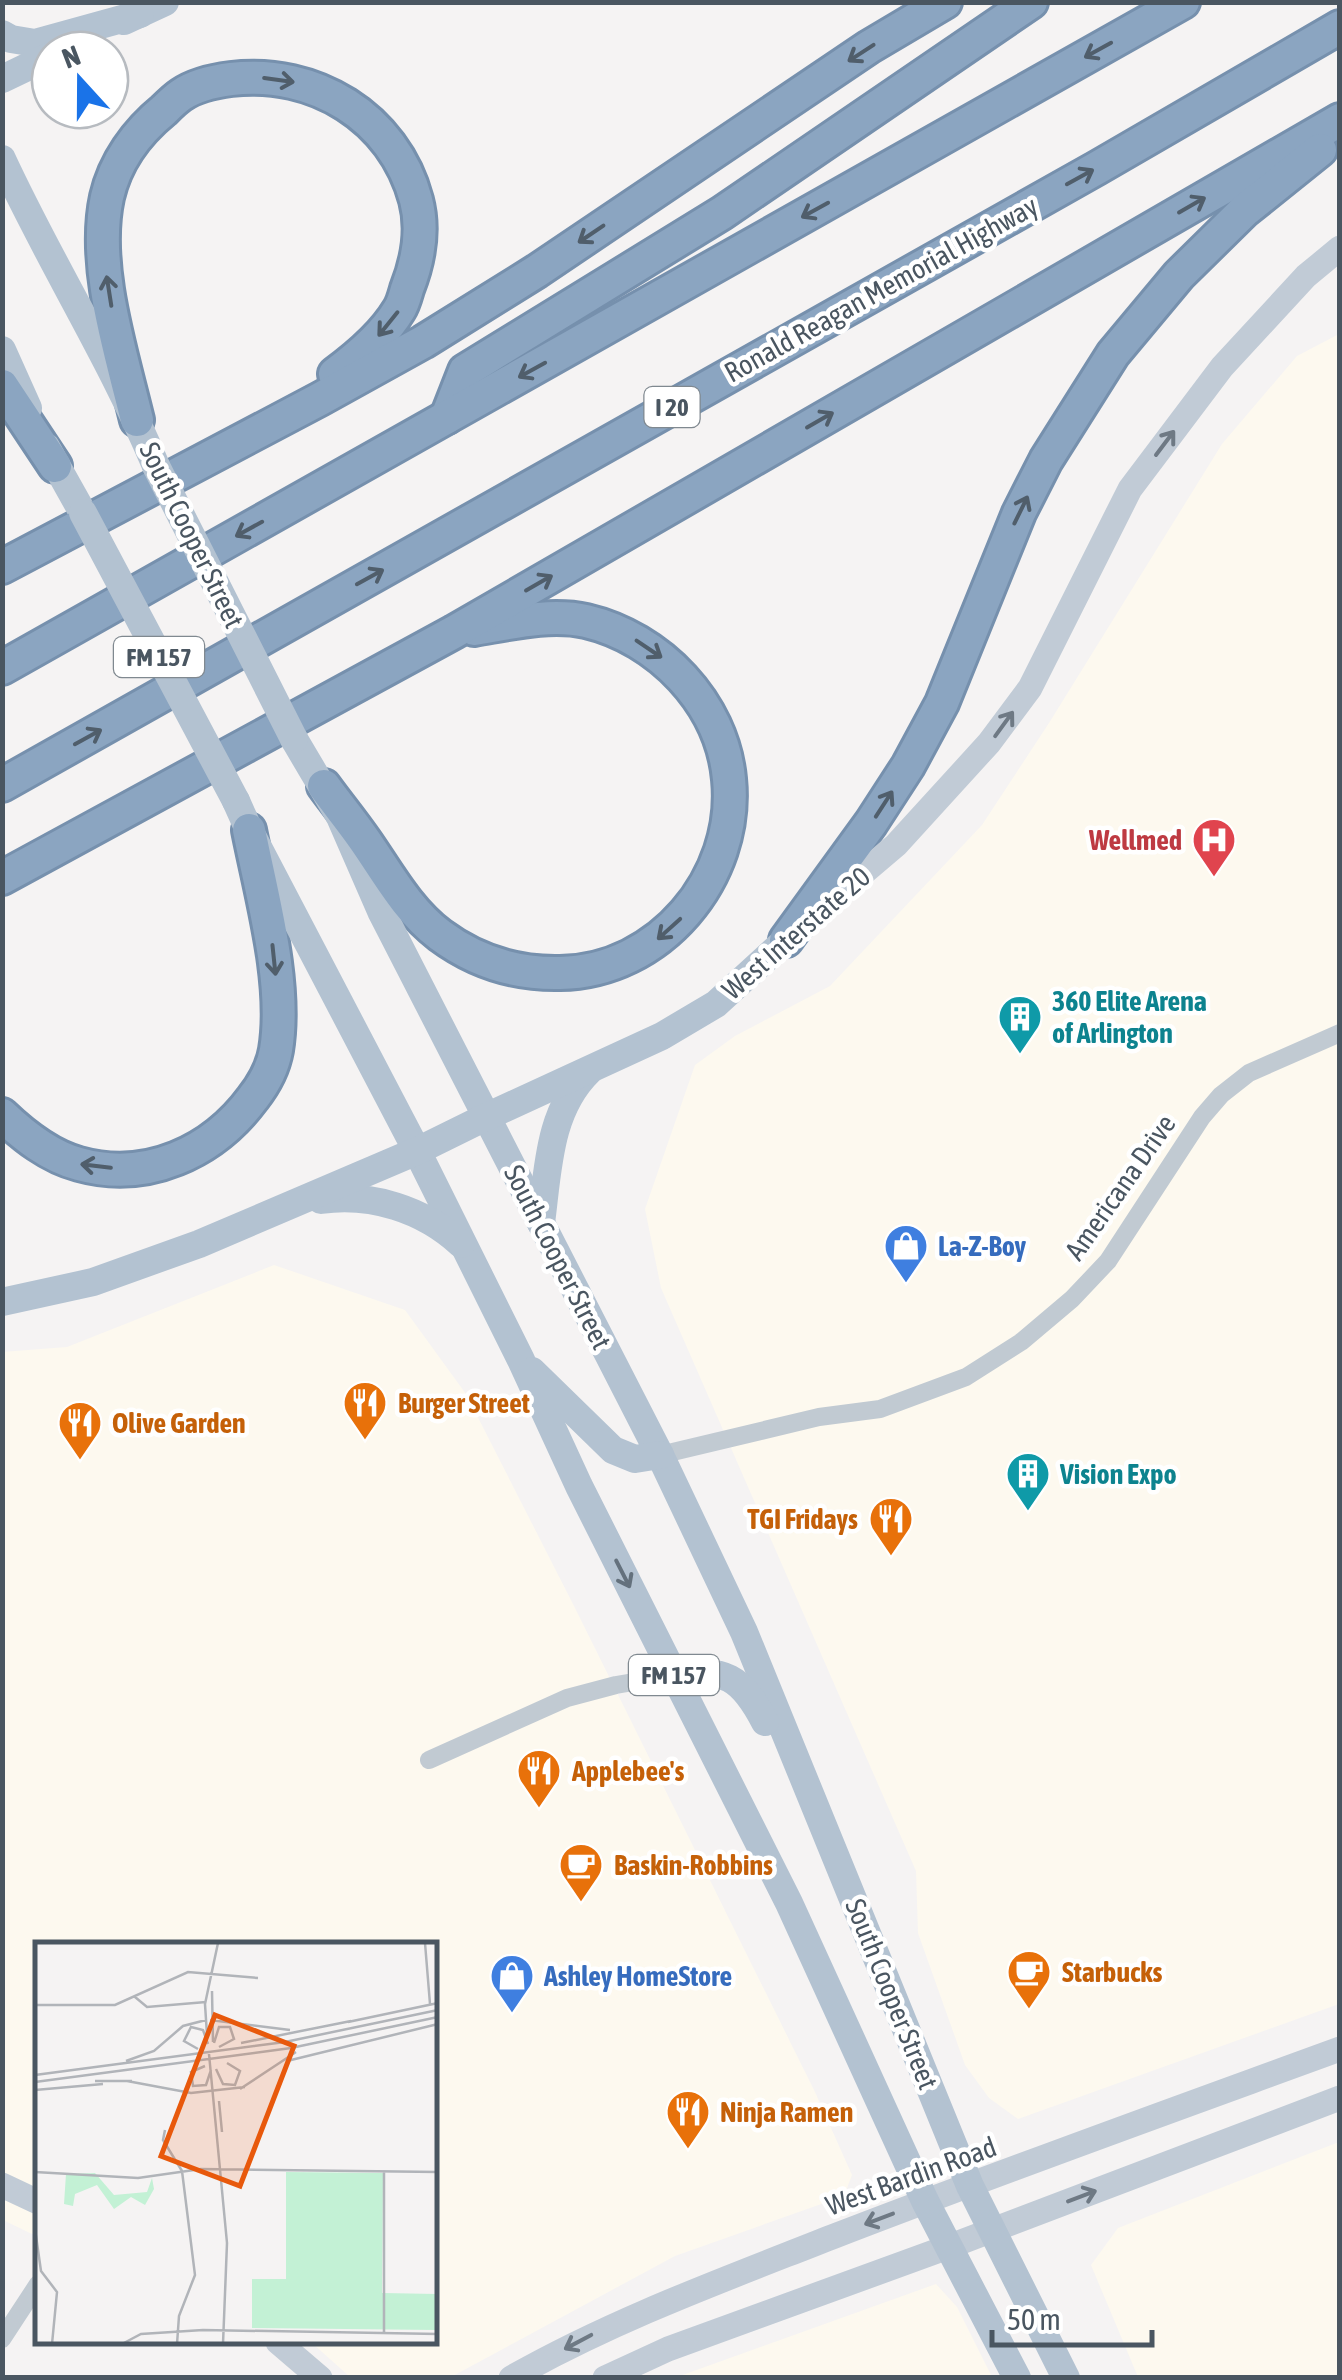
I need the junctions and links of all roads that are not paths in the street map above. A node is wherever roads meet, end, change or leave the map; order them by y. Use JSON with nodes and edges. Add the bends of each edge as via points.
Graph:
{"nodes":[{"id":1,"x":945,"y":2,"type":"edge"},
{"id":2,"x":1031,"y":2,"type":"edge"},
{"id":3,"x":1183,"y":2,"type":"edge"},
{"id":4,"x":152,"y":8,"type":"edge"},
{"id":5,"x":1340,"y":26,"type":"edge"},
{"id":6,"x":106,"y":30,"type":"edge"},
{"id":7,"x":2,"y":34,"type":"edge"},
{"id":8,"x":30,"y":66,"type":"edge"},
{"id":9,"x":2,"y":79,"type":"edge"},
{"id":10,"x":1340,"y":120,"type":"edge"},
{"id":11,"x":1340,"y":135,"type":"edge"},
{"id":12,"x":2,"y":159,"type":"edge"},
{"id":13,"x":1340,"y":248,"type":"edge"},
{"id":14,"x":2,"y":350,"type":"edge"},
{"id":15,"x":2,"y":386,"type":"edge"},
{"id":16,"x":447,"y":417,"type":"junction"},
{"id":17,"x":137,"y":420,"type":"junction"},
{"id":18,"x":238,"y":442,"type":"junction"},
{"id":19,"x":55,"y":466,"type":"junction"},
{"id":20,"x":2,"y":567,"type":"edge"},
{"id":21,"x":454,"y":632,"type":"junction"},
{"id":22,"x":2,"y":668,"type":"edge"},
{"id":23,"x":2,"y":785,"type":"edge"},
{"id":24,"x":324,"y":786,"type":"junction"},
{"id":25,"x":133,"y":806,"type":"junction"},
{"id":26,"x":242,"y":816,"type":"junction"},
{"id":27,"x":2,"y":878,"type":"edge"},
{"id":28,"x":2,"y":904,"type":"edge"},
{"id":29,"x":786,"y":940,"type":"junction"},
{"id":30,"x":1340,"y":1033,"type":"edge"},
{"id":31,"x":593,"y":1068,"type":"junction"},
{"id":32,"x":2,"y":1115,"type":"edge"},
{"id":33,"x":486,"y":1116,"type":"junction"},
{"id":34,"x":417,"y":1151,"type":"junction"},
{"id":35,"x":294,"y":1203,"type":"junction"},
{"id":36,"x":541,"y":1224,"type":"junction"},
{"id":37,"x":465,"y":1248,"type":"junction"},
{"id":38,"x":2,"y":1302,"type":"edge"},
{"id":39,"x":520,"y":1360,"type":"junction"},
{"id":40,"x":660,"y":1455,"type":"junction"},
{"id":41,"x":674,"y":1675,"type":"junction"},
{"id":42,"x":429,"y":1760,"type":"dead end"},
{"id":43,"x":818,"y":1814,"type":"junction"},
{"id":44,"x":1340,"y":2049,"type":"edge"},
{"id":45,"x":1340,"y":2098,"type":"edge"},
{"id":46,"x":2,"y":2185,"type":"edge"},
{"id":47,"x":970,"y":2186,"type":"junction"},
{"id":48,"x":35,"y":2201,"type":"edge"},
{"id":49,"x":925,"y":2201,"type":"junction"},
{"id":50,"x":990,"y":2230,"type":"junction"},
{"id":51,"x":948,"y":2247,"type":"junction"},
{"id":52,"x":35,"y":2289,"type":"edge"},
{"id":53,"x":2,"y":2339,"type":"edge"},
{"id":54,"x":282,"y":2345,"type":"edge"},
{"id":55,"x":320,"y":2378,"type":"edge"},
{"id":56,"x":511,"y":2378,"type":"edge"},
{"id":57,"x":605,"y":2378,"type":"edge"},
{"id":58,"x":1017,"y":2378,"type":"edge"},
{"id":59,"x":1066,"y":2378,"type":"edge"}],
"edges":[{"from":1,"to":18,"type":"highway","one_way":true,"via":[[439,332]]},
{"from":2,"to":16,"type":"highway","via":[[722,214],[465,371]]},
{"from":3,"to":16,"type":"highway","one_way":true},
{"from":4,"to":6,"type":"main road"},
{"from":4,"to":7,"type":"main road","via":[[34,42]]},
{"from":23,"to":5,"type":"highway","name":"Ronald Reagan Memorial Highway","number":"I 20","one_way":true},
{"from":8,"to":9,"type":"main road"},
{"from":21,"to":10,"type":"highway","one_way":true},
{"from":29,"to":11,"type":"highway","one_way":true,"via":[[908,766],[942,703],[1018,513],[1113,354],[1244,211]]},
{"from":12,"to":17,"type":"main road","name":"South Cooper Street","number":"FM 157"},
{"from":29,"to":13,"type":"main road","name":"West Interstate 20","one_way":true,"via":[[896,845],[989,744],[1030,688],[1130,489],[1222,367]]},
{"from":14,"to":19,"type":"main road","name":"South Cooper Street","number":"FM 157"},
{"from":15,"to":19,"type":"highway"},
{"from":16,"to":22,"type":"highway","one_way":true},
{"from":17,"to":18,"type":"highway","one_way":true,"via":[[104,260],[108,195],[124,155],[145,125],[182,94],[253,76],[288,79],[350,106],[381,133],[416,201],[416,268],[399,310],[378,337]]},
{"from":17,"to":24,"type":"main road","name":"South Cooper Street","number":"FM 157","bridge":true,"via":[[294,739]]},
{"from":18,"to":20,"type":"highway"},
{"from":19,"to":26,"type":"main road","name":"South Cooper Street","number":"FM 157","bridge":true},
{"from":21,"to":24,"type":"highway","one_way":true,"via":[[540,618],[583,620],[621,631],[692,686],[718,736],[729,779],[728,809],[713,871],[683,916],[636,953],[584,973],[503,968],[422,920]]},
{"from":21,"to":25,"type":"highway"},
{"from":24,"to":33,"type":"main road","name":"South Cooper Street","number":"FM 157"},
{"from":25,"to":27,"type":"highway"},
{"from":25,"to":28,"type":"highway","via":[[52,860]]},
{"from":26,"to":32,"type":"highway","one_way":true,"via":[[272,944],[278,1023],[264,1083],[238,1119],[204,1146],[134,1169],[80,1164],[50,1153]]},
{"from":26,"to":34,"type":"main road","name":"South Cooper Street","number":"FM 157"},
{"from":29,"to":31,"type":"main road","name":"West Interstate 20","via":[[716,1004]]},
{"from":30,"to":40,"type":"street","name":"Americana Drive","via":[[1248,1073],[1221,1095],[1108,1261],[1021,1342],[966,1377],[880,1409],[819,1416]]},
{"from":31,"to":33,"type":"main road","name":"West Interstate 20"},
{"from":31,"to":36,"type":"main road","via":[[576,1084],[555,1126]]},
{"from":33,"to":34,"type":"main road","name":"West Interstate 20"},
{"from":33,"to":36,"type":"main road","name":"South Cooper Street","number":"FM 157"},
{"from":34,"to":35,"type":"main road","name":"West Interstate 20"},
{"from":34,"to":37,"type":"main road","name":"South Cooper Street","number":"FM 157"},
{"from":35,"to":37,"type":"main road","via":[[348,1196],[394,1205]]},
{"from":35,"to":38,"type":"main road","name":"West Interstate 20","via":[[94,1282]]},
{"from":36,"to":40,"type":"main road","name":"South Cooper Street","number":"FM 157"},
{"from":37,"to":39,"type":"main road","name":"South Cooper Street","number":"FM 157"},
{"from":39,"to":40,"type":"main road","via":[[614,1450],[635,1459]]},
{"from":39,"to":41,"type":"main road","name":"South Cooper Street","number":"FM 157","one_way":true},
{"from":40,"to":43,"type":"main road","name":"South Cooper Street","number":"FM 157","via":[[744,1632]]},
{"from":41,"to":42,"type":"street","via":[[566,1698]]},
{"from":41,"to":43,"type":"main road","via":[[724,1674],[750,1694]]},
{"from":41,"to":49,"type":"main road","name":"South Cooper Street","number":"FM 157"},
{"from":43,"to":47,"type":"main road","name":"South Cooper Street","number":"FM 157"},
{"from":44,"to":47,"type":"main road","name":"West Bardin Road"},
{"from":50,"to":45,"type":"main road","one_way":true},
{"from":46,"to":48,"type":"main road"},
{"from":47,"to":49,"type":"main road","name":"West Bardin Road"},
{"from":47,"to":50,"type":"main road","name":"South Cooper Street","number":"FM 157"},
{"from":49,"to":51,"type":"main road","name":"South Cooper Street","number":"FM 157"},
{"from":49,"to":56,"type":"main road","name":"West Bardin Road","one_way":true,"via":[[610,2325]]},
{"from":50,"to":51,"type":"main road"},
{"from":50,"to":59,"type":"main road","name":"South Cooper Street","number":"FM 157"},
{"from":51,"to":57,"type":"main road"},
{"from":51,"to":58,"type":"main road","name":"South Cooper Street","number":"FM 157"},
{"from":52,"to":53,"type":"street"},
{"from":54,"to":55,"type":"main road"}]}
